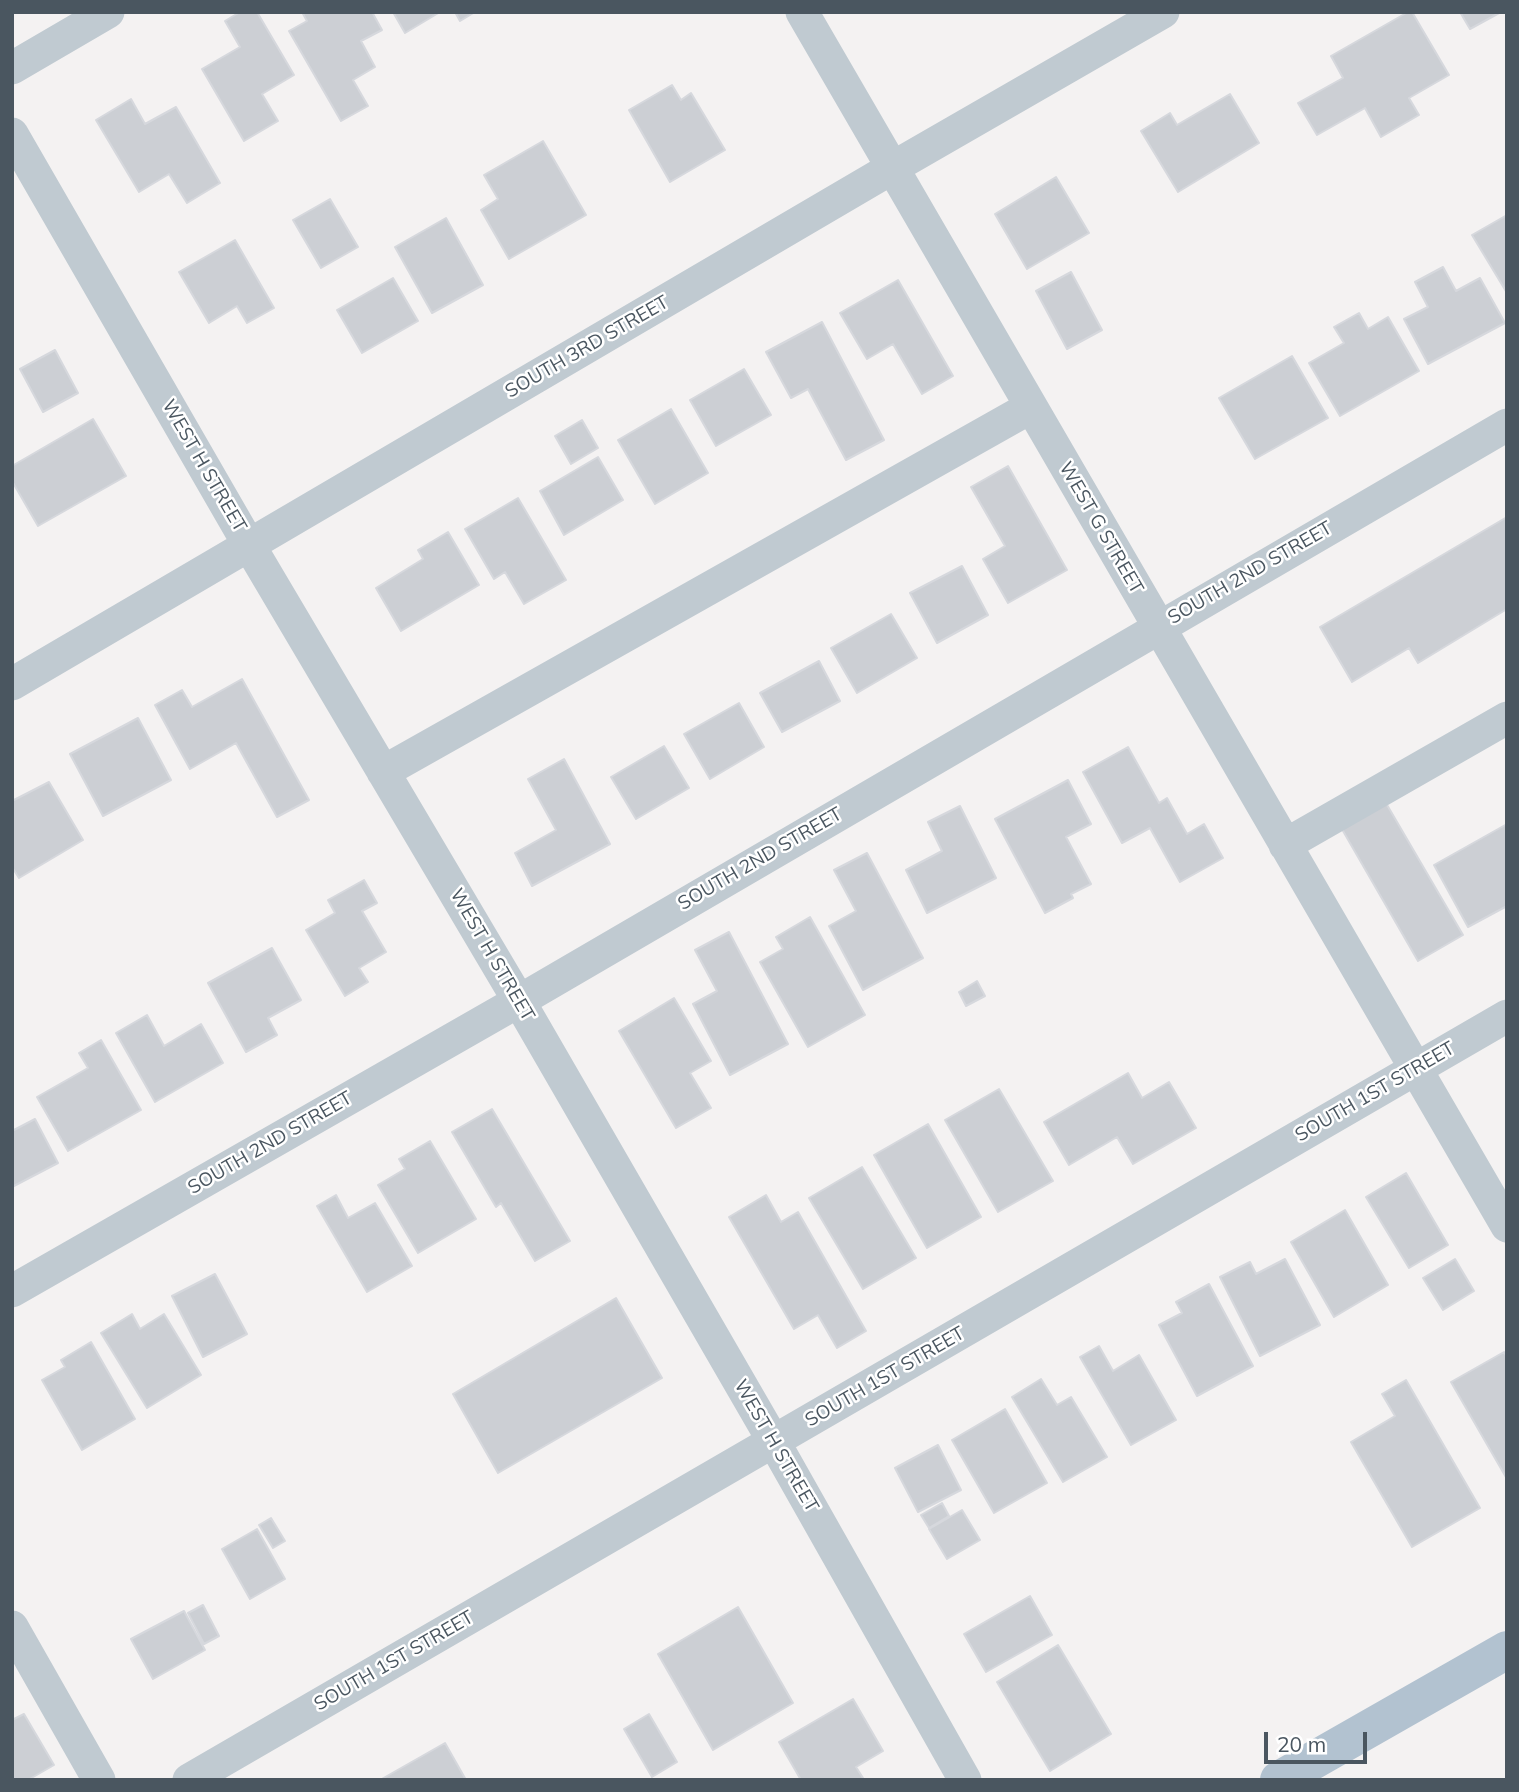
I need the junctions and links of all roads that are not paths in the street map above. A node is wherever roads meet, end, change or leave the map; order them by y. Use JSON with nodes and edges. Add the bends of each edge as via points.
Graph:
{"nodes":[{"id":1,"x":108,"y":12,"type":"edge"},
{"id":2,"x":802,"y":12,"type":"edge"},
{"id":3,"x":1163,"y":12,"type":"edge"},
{"id":4,"x":12,"y":68,"type":"edge"},
{"id":5,"x":12,"y":134,"type":"edge"},
{"id":6,"x":892,"y":168,"type":"junction"},
{"id":7,"x":1031,"y":407,"type":"junction"},
{"id":8,"x":1507,"y":425,"type":"edge"},
{"id":9,"x":249,"y":545,"type":"junction"},
{"id":10,"x":1158,"y":626,"type":"junction"},
{"id":11,"x":12,"y":684,"type":"edge"},
{"id":12,"x":1507,"y":718,"type":"edge"},
{"id":13,"x":383,"y":772,"type":"junction"},
{"id":14,"x":1285,"y":845,"type":"junction"},
{"id":15,"x":519,"y":1001,"type":"junction"},
{"id":16,"x":1507,"y":1016,"type":"edge"},
{"id":17,"x":1415,"y":1069,"type":"junction"},
{"id":18,"x":1507,"y":1226,"type":"edge"},
{"id":19,"x":12,"y":1291,"type":"edge"},
{"id":20,"x":774,"y":1442,"type":"junction"},
{"id":21,"x":12,"y":1627,"type":"edge"},
{"id":22,"x":1507,"y":1650,"type":"edge"},
{"id":23,"x":99,"y":1780,"type":"edge"},
{"id":24,"x":189,"y":1780,"type":"edge"},
{"id":25,"x":965,"y":1780,"type":"edge"},
{"id":26,"x":1279,"y":1780,"type":"edge"}],
"edges":[{"from":1,"to":4,"type":"street"},
{"from":2,"to":6,"type":"street","name":"WEST G STREET"},
{"from":3,"to":6,"type":"street","name":"SOUTH 3RD STREET"},
{"from":5,"to":9,"type":"street","name":"WEST H STREET"},
{"from":6,"to":7,"type":"street","name":"WEST G STREET"},
{"from":6,"to":9,"type":"street","name":"SOUTH 3RD STREET"},
{"from":7,"to":10,"type":"street","name":"WEST G STREET"},
{"from":7,"to":13,"type":"street"},
{"from":8,"to":10,"type":"street","name":"SOUTH 2ND STREET"},
{"from":9,"to":11,"type":"street","name":"SOUTH 3RD STREET"},
{"from":9,"to":13,"type":"street","name":"WEST H STREET"},
{"from":10,"to":14,"type":"street","name":"WEST G STREET"},
{"from":10,"to":15,"type":"street","name":"SOUTH 2ND STREET"},
{"from":12,"to":14,"type":"street"},
{"from":13,"to":15,"type":"street","name":"WEST H STREET"},
{"from":14,"to":17,"type":"street","name":"WEST G STREET"},
{"from":15,"to":19,"type":"street","name":"SOUTH 2ND STREET"},
{"from":15,"to":20,"type":"street","name":"WEST H STREET"},
{"from":16,"to":17,"type":"street","name":"SOUTH 1ST STREET"},
{"from":17,"to":18,"type":"street","name":"WEST G STREET"},
{"from":17,"to":20,"type":"street","name":"SOUTH 1ST STREET"},
{"from":20,"to":24,"type":"street","name":"SOUTH 1ST STREET"},
{"from":20,"to":25,"type":"street","name":"WEST H STREET"},
{"from":21,"to":23,"type":"street"},
{"from":22,"to":26,"type":"main road"}]}
